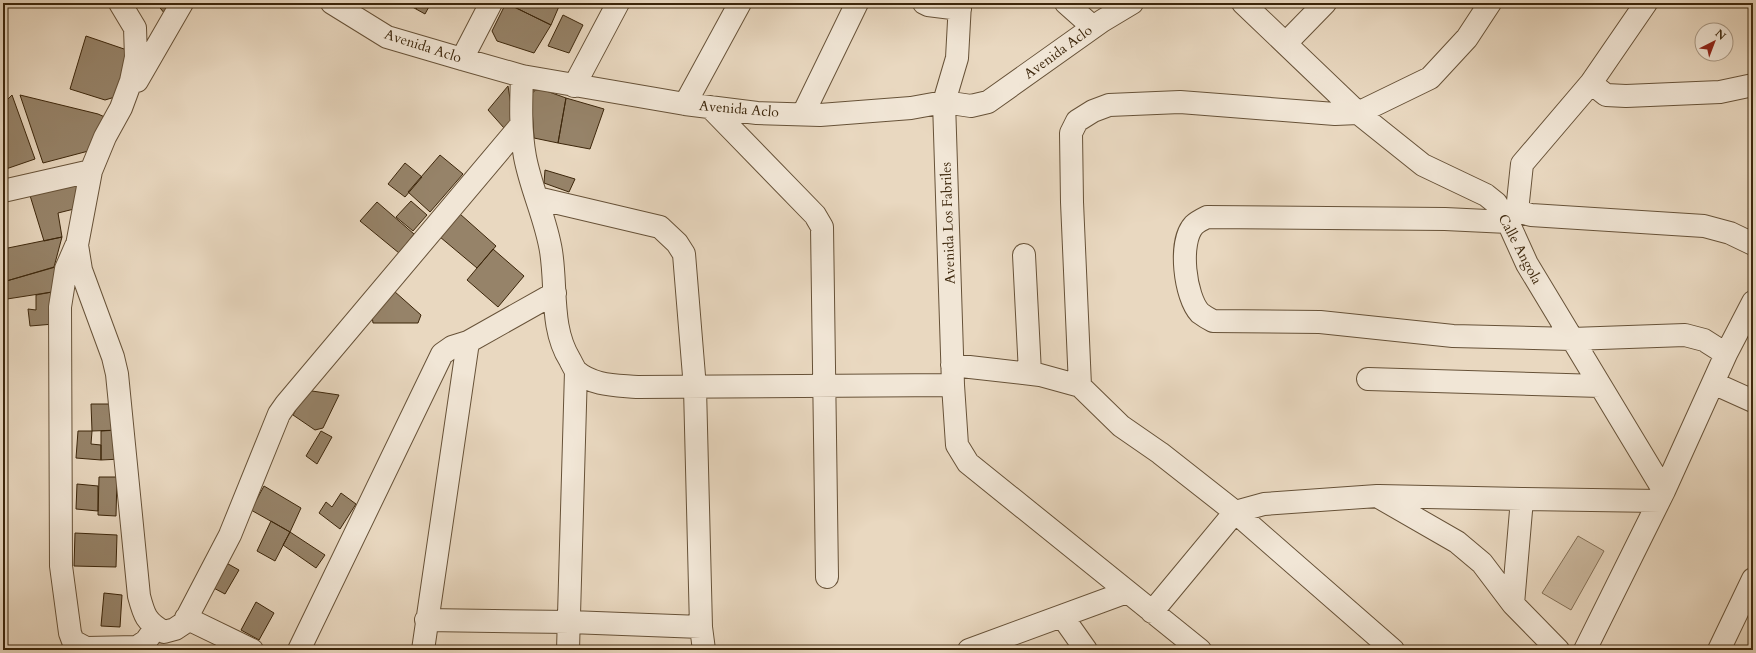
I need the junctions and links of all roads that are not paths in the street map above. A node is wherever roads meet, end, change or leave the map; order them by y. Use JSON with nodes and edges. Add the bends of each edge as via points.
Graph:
{"nodes":[{"id":1,"x":120,"y":3,"type":"edge"},
{"id":2,"x":182,"y":3,"type":"edge"},
{"id":3,"x":491,"y":3,"type":"edge"},
{"id":4,"x":618,"y":3,"type":"edge"},
{"id":5,"x":740,"y":3,"type":"edge"},
{"id":6,"x":858,"y":3,"type":"edge"},
{"id":7,"x":924,"y":3,"type":"edge"},
{"id":8,"x":1066,"y":3,"type":"edge"},
{"id":9,"x":1132,"y":3,"type":"edge"},
{"id":10,"x":1243,"y":3,"type":"edge"},
{"id":11,"x":1325,"y":3,"type":"edge"},
{"id":12,"x":1490,"y":3,"type":"edge"},
{"id":13,"x":1646,"y":3,"type":"edge"},
{"id":14,"x":335,"y":4,"type":"edge"},
{"id":15,"x":960,"y":6,"type":"edge"},
{"id":16,"x":1093,"y":27,"type":"junction"},
{"id":17,"x":1286,"y":43,"type":"junction"},
{"id":18,"x":462,"y":59,"type":"junction"},
{"id":19,"x":522,"y":76,"type":"junction"},
{"id":20,"x":1591,"y":83,"type":"junction"},
{"id":21,"x":1753,"y":85,"type":"edge"},
{"id":22,"x":574,"y":86,"type":"junction"},
{"id":23,"x":944,"y":102,"type":"junction"},
{"id":24,"x":685,"y":104,"type":"junction"},
{"id":25,"x":710,"y":107,"type":"junction"},
{"id":26,"x":121,"y":108,"type":"junction"},
{"id":27,"x":1358,"y":113,"type":"junction"},
{"id":28,"x":803,"y":114,"type":"junction"},
{"id":29,"x":521,"y":125,"type":"junction"},
{"id":30,"x":91,"y":171,"type":"junction"},
{"id":31,"x":3,"y":191,"type":"edge"},
{"id":32,"x":537,"y":198,"type":"junction"},
{"id":33,"x":1513,"y":216,"type":"junction"},
{"id":34,"x":1753,"y":244,"type":"edge"},
{"id":35,"x":77,"y":245,"type":"junction"},
{"id":36,"x":1024,"y":255,"type":"dead end"},
{"id":37,"x":555,"y":293,"type":"junction"},
{"id":38,"x":1753,"y":302,"type":"edge"},
{"id":39,"x":1572,"y":339,"type":"junction"},
{"id":40,"x":468,"y":342,"type":"junction"},
{"id":41,"x":1726,"y":354,"type":"junction"},
{"id":42,"x":576,"y":371,"type":"junction"},
{"id":43,"x":1030,"y":373,"type":"junction"},
{"id":44,"x":952,"y":375,"type":"junction"},
{"id":45,"x":1368,"y":379,"type":"dead end"},
{"id":46,"x":1713,"y":383,"type":"junction"},
{"id":47,"x":599,"y":384,"type":"junction"},
{"id":48,"x":824,"y":386,"type":"junction"},
{"id":49,"x":1080,"y":386,"type":"junction"},
{"id":50,"x":1600,"y":386,"type":"junction"},
{"id":51,"x":695,"y":388,"type":"junction"},
{"id":52,"x":576,"y":398,"type":"junction"},
{"id":53,"x":1753,"y":401,"type":"edge"},
{"id":54,"x":1377,"y":496,"type":"junction"},
{"id":55,"x":1661,"y":496,"type":"junction"},
{"id":56,"x":1522,"y":499,"type":"junction"},
{"id":57,"x":1236,"y":512,"type":"junction"},
{"id":58,"x":827,"y":577,"type":"dead end"},
{"id":59,"x":1753,"y":579,"type":"edge"},
{"id":60,"x":1127,"y":592,"type":"junction"},
{"id":61,"x":1513,"y":604,"type":"junction"},
{"id":62,"x":1152,"y":612,"type":"junction"},
{"id":63,"x":1062,"y":616,"type":"junction"},
{"id":64,"x":186,"y":618,"type":"junction"},
{"id":65,"x":426,"y":620,"type":"junction"},
{"id":66,"x":570,"y":622,"type":"junction"},
{"id":67,"x":156,"y":627,"type":"junction"},
{"id":68,"x":701,"y":627,"type":"junction"},
{"id":69,"x":252,"y":650,"type":"edge"},
{"id":70,"x":299,"y":650,"type":"edge"},
{"id":71,"x":423,"y":650,"type":"edge"},
{"id":72,"x":568,"y":650,"type":"edge"},
{"id":73,"x":704,"y":650,"type":"edge"},
{"id":74,"x":969,"y":650,"type":"edge"},
{"id":75,"x":1086,"y":650,"type":"edge"},
{"id":76,"x":1200,"y":650,"type":"edge"},
{"id":77,"x":1393,"y":650,"type":"edge"},
{"id":78,"x":1558,"y":650,"type":"edge"},
{"id":79,"x":1585,"y":650,"type":"edge"},
{"id":80,"x":1719,"y":650,"type":"edge"}],
"edges":[{"from":1,"to":26,"type":"street","via":[[135,28],[136,44],[131,81]]},
{"from":2,"to":26,"type":"street"},
{"from":3,"to":18,"type":"street"},
{"from":4,"to":22,"type":"street"},
{"from":5,"to":24,"type":"street"},
{"from":6,"to":28,"type":"street"},
{"from":7,"to":15,"type":"street"},
{"from":8,"to":16,"type":"street"},
{"from":9,"to":16,"type":"street","name":"Avenida Aclo"},
{"from":10,"to":17,"type":"street","name":"Calle Angola"},
{"from":11,"to":17,"type":"street"},
{"from":12,"to":27,"type":"street","via":[[1467,38],[1430,78]]},
{"from":13,"to":20,"type":"street"},
{"from":14,"to":18,"type":"street","name":"Avenida Aclo","via":[[387,37]]},
{"from":15,"to":23,"type":"street","name":"Avenida Los Fabriles","via":[[957,58]]},
{"from":16,"to":23,"type":"street","name":"Avenida Aclo","via":[[988,102],[971,106]]},
{"from":17,"to":27,"type":"street","name":"Calle Angola"},
{"from":18,"to":19,"type":"street","name":"Avenida Aclo"},
{"from":19,"to":22,"type":"street","name":"Avenida Aclo"},
{"from":19,"to":29,"type":"street"},
{"from":20,"to":21,"type":"street","via":[[1606,95],[1626,96],[1720,92]]},
{"from":20,"to":33,"type":"street","via":[[1522,164]]},
{"from":22,"to":24,"type":"street","name":"Avenida Aclo"},
{"from":23,"to":28,"type":"street","name":"Avenida Aclo","via":[[911,108]]},
{"from":23,"to":44,"type":"street","name":"Avenida Los Fabriles"},
{"from":24,"to":25,"type":"street","name":"Avenida Aclo"},
{"from":25,"to":28,"type":"street","name":"Avenida Aclo","via":[[757,113]]},
{"from":25,"to":48,"type":"street","via":[[815,215],[822,227]]},
{"from":26,"to":30,"type":"street"},
{"from":27,"to":33,"type":"street","name":"Calle Angola","via":[[1423,165],[1486,195]]},
{"from":27,"to":49,"type":"street","via":[[1335,114],[1180,102],[1109,105],[1077,121],[1071,133]]},
{"from":29,"to":32,"type":"street","via":[[525,158]]},
{"from":29,"to":64,"type":"street","via":[[279,414],[230,535]]},
{"from":30,"to":31,"type":"street"},
{"from":30,"to":35,"type":"street"},
{"from":32,"to":37,"type":"street","via":[[551,251]]},
{"from":32,"to":51,"type":"street","via":[[660,227],[677,243],[684,254]]},
{"from":33,"to":34,"type":"street","via":[[1704,226],[1730,233]]},
{"from":33,"to":39,"type":"street","name":"Calle Angola","via":[[1526,264]]},
{"from":33,"to":39,"type":"street","via":[[1445,219],[1207,217],[1193,225],[1186,239],[1185,267],[1189,292],[1200,313],[1213,321],[1320,322],[1453,336]]},
{"from":35,"to":67,"type":"street","via":[[81,270],[117,374],[140,596],[144,614]]},
{"from":35,"to":67,"type":"street","via":[[66,269],[60,307],[61,566],[70,633],[73,640],[86,648],[137,647],[146,641]]},
{"from":36,"to":43,"type":"street"},
{"from":37,"to":40,"type":"street"},
{"from":37,"to":42,"type":"street","via":[[556,322],[565,352]]},
{"from":38,"to":41,"type":"street"},
{"from":39,"to":41,"type":"street","via":[[1685,335],[1704,340]]},
{"from":39,"to":50,"type":"street","name":"Calle Angola"},
{"from":40,"to":65,"type":"street"},
{"from":40,"to":70,"type":"street","via":[[452,347],[442,354]]},
{"from":41,"to":46,"type":"street"},
{"from":42,"to":47,"type":"street"},
{"from":42,"to":52,"type":"street"},
{"from":43,"to":44,"type":"street"},
{"from":43,"to":49,"type":"street"},
{"from":44,"to":48,"type":"street"},
{"from":44,"to":60,"type":"street","name":"Avenida Los Fabriles","via":[[957,445],[968,463]]},
{"from":45,"to":50,"type":"street"},
{"from":46,"to":53,"type":"street"},
{"from":46,"to":55,"type":"street"},
{"from":47,"to":51,"type":"street"},
{"from":47,"to":52,"type":"street","via":[[590,384]]},
{"from":48,"to":51,"type":"street"},
{"from":48,"to":58,"type":"street"},
{"from":49,"to":57,"type":"street","via":[[1121,426]]},
{"from":50,"to":55,"type":"street","name":"Calle Angola"},
{"from":51,"to":68,"type":"street"},
{"from":52,"to":66,"type":"street"},
{"from":54,"to":56,"type":"street"},
{"from":54,"to":57,"type":"street","via":[[1264,504]]},
{"from":54,"to":61,"type":"street","via":[[1456,542],[1482,563]]},
{"from":55,"to":56,"type":"street"},
{"from":55,"to":79,"type":"street"},
{"from":56,"to":61,"type":"street"},
{"from":57,"to":62,"type":"street"},
{"from":57,"to":77,"type":"street"},
{"from":59,"to":80,"type":"street"},
{"from":60,"to":62,"type":"street"},
{"from":60,"to":63,"type":"street"},
{"from":61,"to":78,"type":"street"},
{"from":62,"to":76,"type":"street"},
{"from":63,"to":74,"type":"street"},
{"from":63,"to":75,"type":"street"},
{"from":64,"to":67,"type":"street","via":[[184,623],[164,632]]},
{"from":64,"to":69,"type":"street"},
{"from":65,"to":66,"type":"street"},
{"from":65,"to":71,"type":"street"},
{"from":66,"to":68,"type":"street"},
{"from":66,"to":72,"type":"street"},
{"from":68,"to":73,"type":"street"}]}
